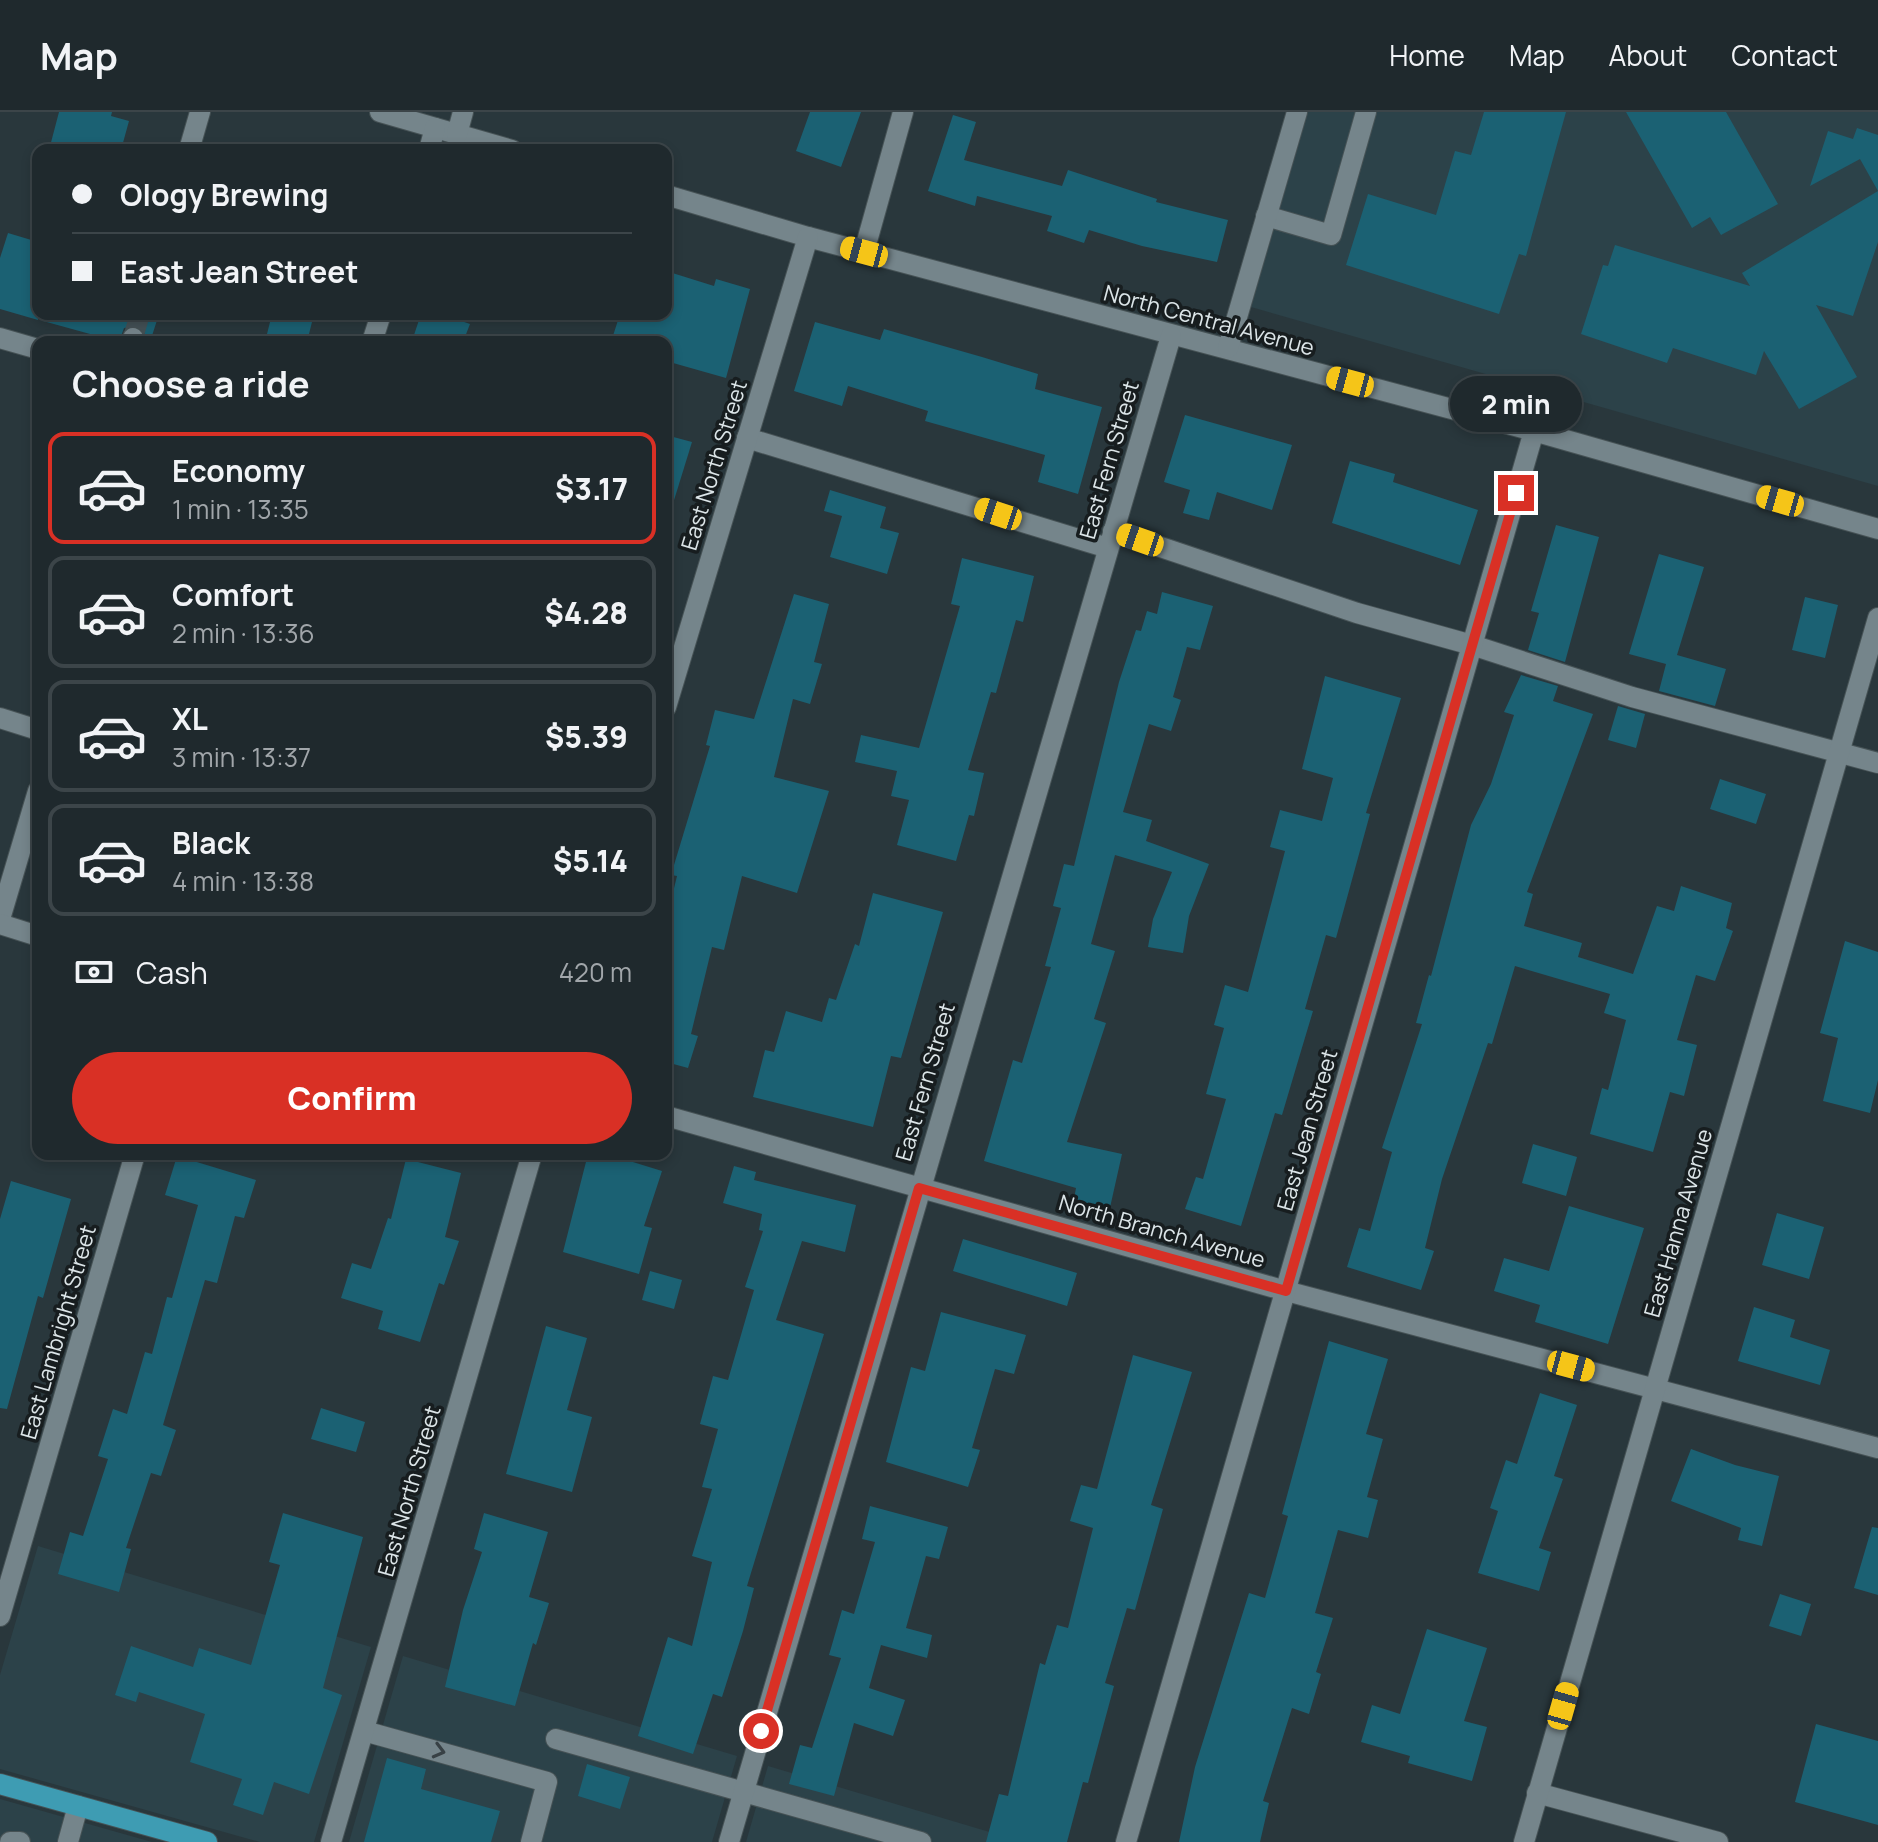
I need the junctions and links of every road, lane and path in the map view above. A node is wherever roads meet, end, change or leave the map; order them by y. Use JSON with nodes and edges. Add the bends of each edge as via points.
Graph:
{"nodes":[{"id":1,"x":200,"y":112,"type":"edge"},
{"id":2,"x":380,"y":112,"type":"edge"},
{"id":3,"x":463,"y":112,"type":"edge"},
{"id":4,"x":903,"y":112,"type":"edge"},
{"id":5,"x":1297,"y":112,"type":"edge"},
{"id":6,"x":1366,"y":112,"type":"edge"},
{"id":7,"x":435,"y":128,"type":"junction"},
{"id":8,"x":457,"y":134,"type":"junction"},
{"id":9,"x":191,"y":144,"type":"edge"},
{"id":10,"x":431,"y":144,"type":"edge"},
{"id":11,"x":491,"y":144,"type":"edge"},
{"id":12,"x":672,"y":197,"type":"edge"},
{"id":13,"x":1266,"y":216,"type":"junction"},
{"id":14,"x":808,"y":237,"type":"junction"},
{"id":15,"x":864,"y":252,"type":"junction"},
{"id":16,"x":1171,"y":336,"type":"junction"},
{"id":17,"x":0,"y":338,"type":"edge"},
{"id":18,"x":32,"y":347,"type":"edge"},
{"id":19,"x":1228,"y":348,"type":"junction"},
{"id":20,"x":1534,"y":431,"type":"junction"},
{"id":21,"x":747,"y":438,"type":"junction"},
{"id":22,"x":1878,"y":529,"type":"edge"},
{"id":23,"x":1111,"y":540,"type":"junction"},
{"id":24,"x":1878,"y":618,"type":"edge"},
{"id":25,"x":1472,"y":645,"type":"junction"},
{"id":26,"x":672,"y":687,"type":"edge"},
{"id":27,"x":0,"y":718,"type":"edge"},
{"id":28,"x":32,"y":728,"type":"edge"},
{"id":29,"x":1839,"y":752,"type":"junction"},
{"id":30,"x":1878,"y":763,"type":"edge"},
{"id":31,"x":32,"y":812,"type":"edge"},
{"id":32,"x":0,"y":922,"type":"edge"},
{"id":33,"x":32,"y":934,"type":"edge"},
{"id":34,"x":672,"y":1118,"type":"edge"},
{"id":35,"x":133,"y":1160,"type":"edge"},
{"id":36,"x":530,"y":1160,"type":"edge"},
{"id":37,"x":919,"y":1188,"type":"junction"},
{"id":38,"x":1286,"y":1291,"type":"junction"},
{"id":39,"x":1655,"y":1388,"type":"junction"},
{"id":40,"x":1878,"y":1448,"type":"edge"},
{"id":41,"x":0,"y":1616,"type":"edge"},
{"id":42,"x":364,"y":1731,"type":"junction"},
{"id":43,"x":556,"y":1739,"type":"dead end"},
{"id":44,"x":0,"y":1784,"type":"edge"},
{"id":45,"x":744,"y":1792,"type":"junction"},
{"id":46,"x":1537,"y":1793,"type":"junction"},
{"id":47,"x":78,"y":1806,"type":"junction"},
{"id":48,"x":10,"y":1842,"type":"edge"},
{"id":49,"x":20,"y":1842,"type":"edge"},
{"id":50,"x":68,"y":1842,"type":"edge"},
{"id":51,"x":203,"y":1842,"type":"edge"},
{"id":52,"x":331,"y":1842,"type":"edge"},
{"id":53,"x":531,"y":1842,"type":"edge"},
{"id":54,"x":729,"y":1842,"type":"edge"},
{"id":55,"x":921,"y":1842,"type":"edge"},
{"id":56,"x":1126,"y":1842,"type":"edge"},
{"id":57,"x":1524,"y":1842,"type":"edge"},
{"id":58,"x":1718,"y":1842,"type":"edge"}],
"edges":[{"from":1,"to":9,"type":"street"},
{"from":2,"to":7,"type":"street"},
{"from":3,"to":8,"type":"street"},
{"from":4,"to":15,"type":"street"},
{"from":5,"to":13,"type":"street"},
{"from":6,"to":13,"type":"street","via":[[1331,235]]},
{"from":7,"to":8,"type":"street"},
{"from":7,"to":10,"type":"street"},
{"from":8,"to":11,"type":"street"},
{"from":12,"to":14,"type":"street","name":"North Central Avenue"},
{"from":13,"to":19,"type":"street"},
{"from":14,"to":15,"type":"street","name":"North Central Avenue"},
{"from":14,"to":21,"type":"street","name":"East North Street"},
{"from":15,"to":16,"type":"street","name":"North Central Avenue"},
{"from":16,"to":19,"type":"street","name":"North Central Avenue"},
{"from":16,"to":23,"type":"street","name":"East Fern Street"},
{"from":17,"to":18,"type":"street"},
{"from":19,"to":20,"type":"street","name":"North Central Avenue"},
{"from":20,"to":22,"type":"street","name":"North Central Avenue"},
{"from":20,"to":25,"type":"street","name":"East Jean Street"},
{"from":21,"to":23,"type":"street"},
{"from":21,"to":26,"type":"street","name":"East North Street"},
{"from":23,"to":25,"type":"street"},
{"from":23,"to":37,"type":"street","name":"East Fern Street"},
{"from":24,"to":29,"type":"street","name":"East Hanna Avenue"},
{"from":25,"to":29,"type":"street","via":[[1632,697]]},
{"from":25,"to":38,"type":"street","name":"East Jean Street"},
{"from":27,"to":28,"type":"street"},
{"from":29,"to":30,"type":"street"},
{"from":29,"to":39,"type":"street","name":"East Hanna Avenue"},
{"from":31,"to":32,"type":"street"},
{"from":32,"to":33,"type":"street"},
{"from":34,"to":37,"type":"street","name":"North Branch Avenue"},
{"from":35,"to":41,"type":"street","name":"East Lambright Street"},
{"from":36,"to":42,"type":"street","name":"East North Street"},
{"from":37,"to":38,"type":"street","name":"North Branch Avenue"},
{"from":37,"to":45,"type":"street","name":"East Fern Street"},
{"from":38,"to":39,"type":"street","name":"North Branch Avenue"},
{"from":38,"to":56,"type":"street","name":"East Jean Street"},
{"from":39,"to":40,"type":"street","name":"North Branch Avenue"},
{"from":39,"to":46,"type":"street","name":"East Hanna Avenue"},
{"from":42,"to":52,"type":"street","name":"East North Street"},
{"from":42,"to":53,"type":"street","one_way":true,"via":[[547,1782]]},
{"from":43,"to":45,"type":"street"},
{"from":44,"to":47,"type":"main road"},
{"from":45,"to":54,"type":"street","name":"East Fern Street"},
{"from":45,"to":55,"type":"street"},
{"from":46,"to":57,"type":"street","name":"East Hanna Avenue"},
{"from":46,"to":58,"type":"street"},
{"from":47,"to":50,"type":"street"},
{"from":47,"to":51,"type":"main road"},
{"from":48,"to":49,"type":"street"}]}
